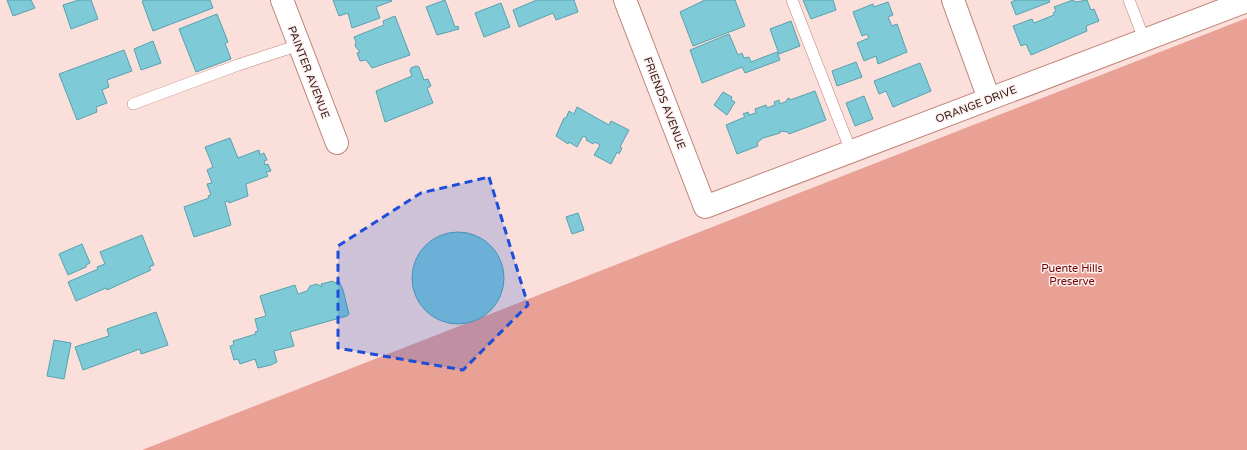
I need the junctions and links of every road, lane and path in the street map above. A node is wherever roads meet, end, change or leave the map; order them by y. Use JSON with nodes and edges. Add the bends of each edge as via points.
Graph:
{"nodes":[{"id":1,"x":282,"y":0,"type":"edge"},
{"id":2,"x":625,"y":0,"type":"edge"},
{"id":3,"x":792,"y":0,"type":"edge"},
{"id":4,"x":953,"y":0,"type":"edge"},
{"id":5,"x":1129,"y":0,"type":"edge"},
{"id":6,"x":1247,"y":0,"type":"edge"},
{"id":7,"x":1144,"y":40,"type":"junction"},
{"id":8,"x":299,"y":45,"type":"junction"},
{"id":9,"x":989,"y":98,"type":"junction"},
{"id":10,"x":133,"y":104,"type":"dead end"},
{"id":11,"x":337,"y":144,"type":"dead end"},
{"id":12,"x":851,"y":151,"type":"junction"},
{"id":13,"x":705,"y":207,"type":"joint"}],
"edges":[{"from":1,"to":8,"type":"street","name":"PAINTER AVENUE"},
{"from":2,"to":13,"type":"street","name":"FRIENDS AVENUE"},
{"from":3,"to":12,"type":"lane"},
{"from":4,"to":9,"type":"street"},
{"from":5,"to":7,"type":"lane"},
{"from":6,"to":7,"type":"street","name":"ORANGE DRIVE"},
{"from":7,"to":9,"type":"street","name":"ORANGE DRIVE"},
{"from":8,"to":10,"type":"lane"},
{"from":8,"to":11,"type":"street","name":"PAINTER AVENUE"},
{"from":9,"to":12,"type":"street","name":"ORANGE DRIVE"},
{"from":12,"to":13,"type":"street","name":"ORANGE DRIVE"}]}
